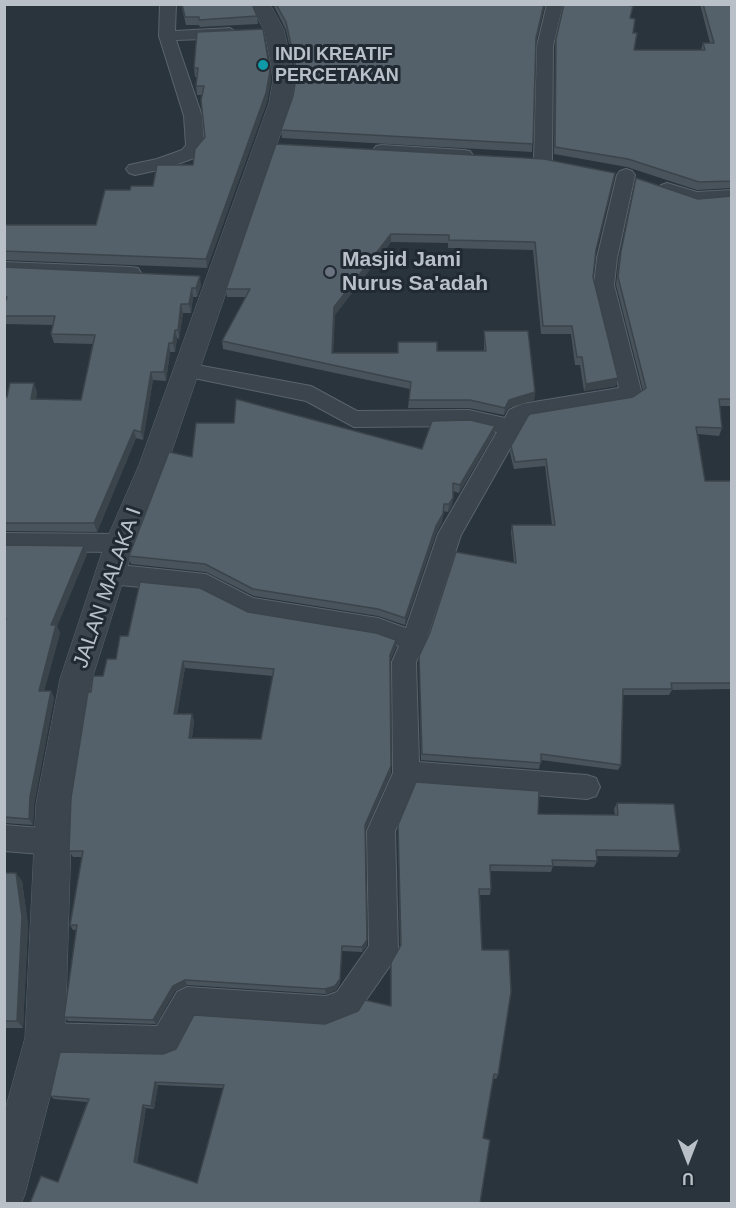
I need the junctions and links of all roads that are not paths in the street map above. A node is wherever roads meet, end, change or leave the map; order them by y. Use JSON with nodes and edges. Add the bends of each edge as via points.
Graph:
{"nodes":[{"id":1,"x":168,"y":4,"type":"edge"},
{"id":2,"x":555,"y":4,"type":"edge"},
{"id":3,"x":267,"y":17,"type":"edge"},
{"id":4,"x":170,"y":35,"type":"junction"},
{"id":5,"x":363,"y":149,"type":"edge"},
{"id":6,"x":477,"y":156,"type":"edge"},
{"id":7,"x":521,"y":159,"type":"edge"},
{"id":8,"x":543,"y":160,"type":"junction"},
{"id":9,"x":564,"y":164,"type":"edge"},
{"id":10,"x":135,"y":170,"type":"dead end"},
{"id":11,"x":605,"y":171,"type":"edge"},
{"id":12,"x":626,"y":175,"type":"junction"},
{"id":13,"x":732,"y":196,"type":"edge"},
{"id":14,"x":4,"y":268,"type":"edge"},
{"id":15,"x":148,"y":274,"type":"edge"},
{"id":16,"x":186,"y":370,"type":"junction"},
{"id":17,"x":514,"y":421,"type":"junction"},
{"id":18,"x":4,"y":542,"type":"edge"},
{"id":19,"x":120,"y":543,"type":"junction"},
{"id":20,"x":110,"y":574,"type":"junction"},
{"id":21,"x":414,"y":641,"type":"junction"},
{"id":22,"x":406,"y":773,"type":"junction"},
{"id":23,"x":587,"y":787,"type":"dead end"},
{"id":24,"x":4,"y":838,"type":"edge"},
{"id":25,"x":52,"y":842,"type":"junction"},
{"id":26,"x":45,"y":1038,"type":"junction"},
{"id":27,"x":4,"y":1194,"type":"edge"}],
"edges":[{"from":1,"to":4,"type":"street"},
{"from":2,"to":8,"type":"street","via":[[545,46]]},
{"from":3,"to":4,"type":"street","via":[[192,35]]},
{"from":3,"to":16,"type":"street","name":"JALAN MALAKA I","via":[[284,81],[275,144],[207,277]]},
{"from":4,"to":10,"type":"street","via":[[193,116],[195,146],[188,154]]},
{"from":5,"to":6,"type":"street"},
{"from":7,"to":8,"type":"street"},
{"from":8,"to":9,"type":"street"},
{"from":11,"to":12,"type":"street"},
{"from":12,"to":13,"type":"street","via":[[696,198]]},
{"from":12,"to":17,"type":"street","via":[[604,285],[631,394],[522,412]]},
{"from":14,"to":15,"type":"street"},
{"from":16,"to":17,"type":"street","via":[[311,394],[354,419]]},
{"from":16,"to":19,"type":"street","name":"JALAN MALAKA I","via":[[153,465]]},
{"from":17,"to":21,"type":"street","via":[[450,534]]},
{"from":18,"to":19,"type":"street"},
{"from":19,"to":20,"type":"street","name":"JALAN MALAKA I"},
{"from":20,"to":21,"type":"street","via":[[206,584],[249,607],[378,628]]},
{"from":20,"to":25,"type":"street","name":"JALAN MALAKA I","via":[[76,680],[54,804]]},
{"from":21,"to":22,"type":"street","via":[[404,662]]},
{"from":22,"to":23,"type":"street"},
{"from":22,"to":26,"type":"street","via":[[381,831],[384,950],[347,1003],[326,1011],[187,1002],[165,1041]]},
{"from":24,"to":25,"type":"street"},
{"from":25,"to":26,"type":"street","name":"JALAN MALAKA I"},
{"from":26,"to":27,"type":"street","name":"JALAN MALAKA I"}]}
